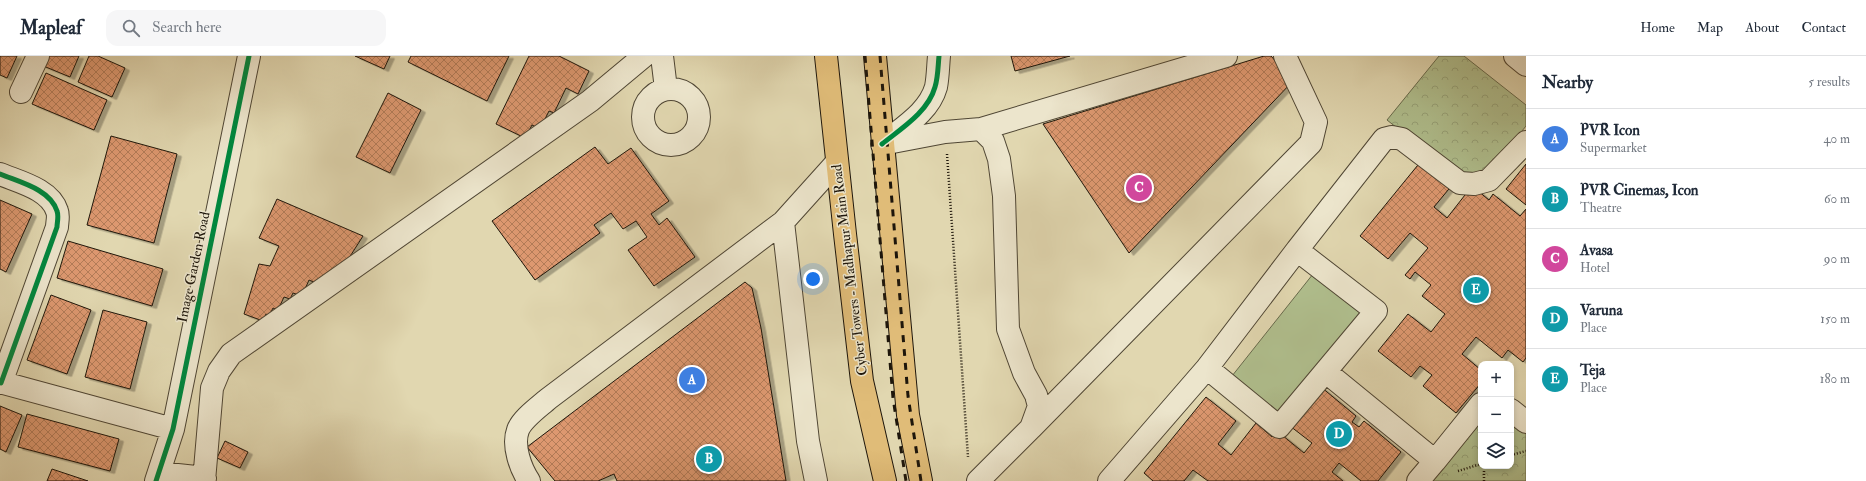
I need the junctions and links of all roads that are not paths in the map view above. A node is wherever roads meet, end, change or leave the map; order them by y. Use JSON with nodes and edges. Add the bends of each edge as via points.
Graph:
{"nodes":[{"id":1,"x":38,"y":56,"type":"edge"},
{"id":2,"x":249,"y":56,"type":"edge"},
{"id":3,"x":644,"y":56,"type":"edge"},
{"id":4,"x":662,"y":56,"type":"edge"},
{"id":5,"x":826,"y":56,"type":"edge"},
{"id":6,"x":875,"y":56,"type":"edge"},
{"id":7,"x":939,"y":56,"type":"edge"},
{"id":8,"x":1226,"y":56,"type":"edge"},
{"id":9,"x":1285,"y":56,"type":"edge"},
{"id":10,"x":1515,"y":56,"type":"edge"},
{"id":11,"x":1526,"y":65,"type":"edge"},
{"id":12,"x":666,"y":89,"type":"dead end"},
{"id":13,"x":22,"y":92,"type":"dead end"},
{"id":14,"x":981,"y":129,"type":"junction"},
{"id":15,"x":1526,"y":142,"type":"edge"},
{"id":16,"x":882,"y":144,"type":"junction"},
{"id":17,"x":837,"y":162,"type":"junction"},
{"id":18,"x":0,"y":174,"type":"edge"},
{"id":19,"x":784,"y":222,"type":"junction"},
{"id":20,"x":1297,"y":250,"type":"junction"},
{"id":21,"x":1207,"y":368,"type":"junction"},
{"id":22,"x":1326,"y":372,"type":"junction"},
{"id":23,"x":1,"y":382,"type":"edge"},
{"id":24,"x":1478,"y":408,"type":"edge"},
{"id":25,"x":1514,"y":412,"type":"edge"},
{"id":26,"x":1526,"y":422,"type":"edge"},
{"id":27,"x":1031,"y":428,"type":"junction"},
{"id":28,"x":172,"y":429,"type":"junction"},
{"id":29,"x":1435,"y":461,"type":"junction"},
{"id":30,"x":974,"y":473,"type":"edge"},
{"id":31,"x":157,"y":477,"type":"edge"},
{"id":32,"x":205,"y":480,"type":"edge"},
{"id":33,"x":529,"y":481,"type":"edge"},
{"id":34,"x":816,"y":481,"type":"edge"},
{"id":35,"x":885,"y":481,"type":"edge"},
{"id":36,"x":921,"y":481,"type":"edge"},
{"id":37,"x":1109,"y":481,"type":"edge"},
{"id":38,"x":1418,"y":481,"type":"edge"}],
"edges":[{"from":1,"to":13,"type":"street"},
{"from":2,"to":28,"type":"street","name":"Image Garden Road"},
{"from":3,"to":32,"type":"street","via":[[590,101],[231,354],[219,371],[212,388]]},
{"from":4,"to":12,"type":"street"},
{"from":5,"to":17,"type":"main road","name":"Cyber Towers - Madhapur Main Road"},
{"from":6,"to":16,"type":"main road"},
{"from":7,"to":16,"type":"street","via":[[936,86],[930,102]]},
{"from":8,"to":14,"type":"street"},
{"from":9,"to":27,"type":"street","via":[[1316,122],[1311,143]]},
{"from":10,"to":11,"type":"street"},
{"from":14,"to":16,"type":"street","via":[[945,132]]},
{"from":14,"to":27,"type":"street","via":[[993,141],[999,159],[1004,196],[1008,329],[1039,406]]},
{"from":15,"to":20,"type":"street","via":[[1489,180],[1470,184],[1460,183],[1402,139],[1384,139]]},
{"from":16,"to":36,"type":"main road","via":[[908,415]]},
{"from":17,"to":19,"type":"street"},
{"from":17,"to":35,"type":"main road","name":"Cyber Towers - Madhapur Main Road","via":[[862,381]]},
{"from":18,"to":23,"type":"street","via":[[37,190],[50,199],[58,212],[57,227]]},
{"from":19,"to":33,"type":"street","via":[[529,415],[518,430],[516,447],[522,471]]},
{"from":19,"to":34,"type":"street","via":[[808,442]]},
{"from":20,"to":21,"type":"street"},
{"from":20,"to":22,"type":"street","via":[[1376,311]]},
{"from":21,"to":22,"type":"street","via":[[1280,427]]},
{"from":21,"to":37,"type":"street"},
{"from":22,"to":29,"type":"street"},
{"from":23,"to":28,"type":"street"},
{"from":24,"to":29,"type":"street"},
{"from":25,"to":26,"type":"street"},
{"from":27,"to":30,"type":"street"},
{"from":28,"to":31,"type":"street","name":"Image Garden Road"},
{"from":29,"to":38,"type":"street"},
{"from":31,"to":32,"type":"street"}]}
